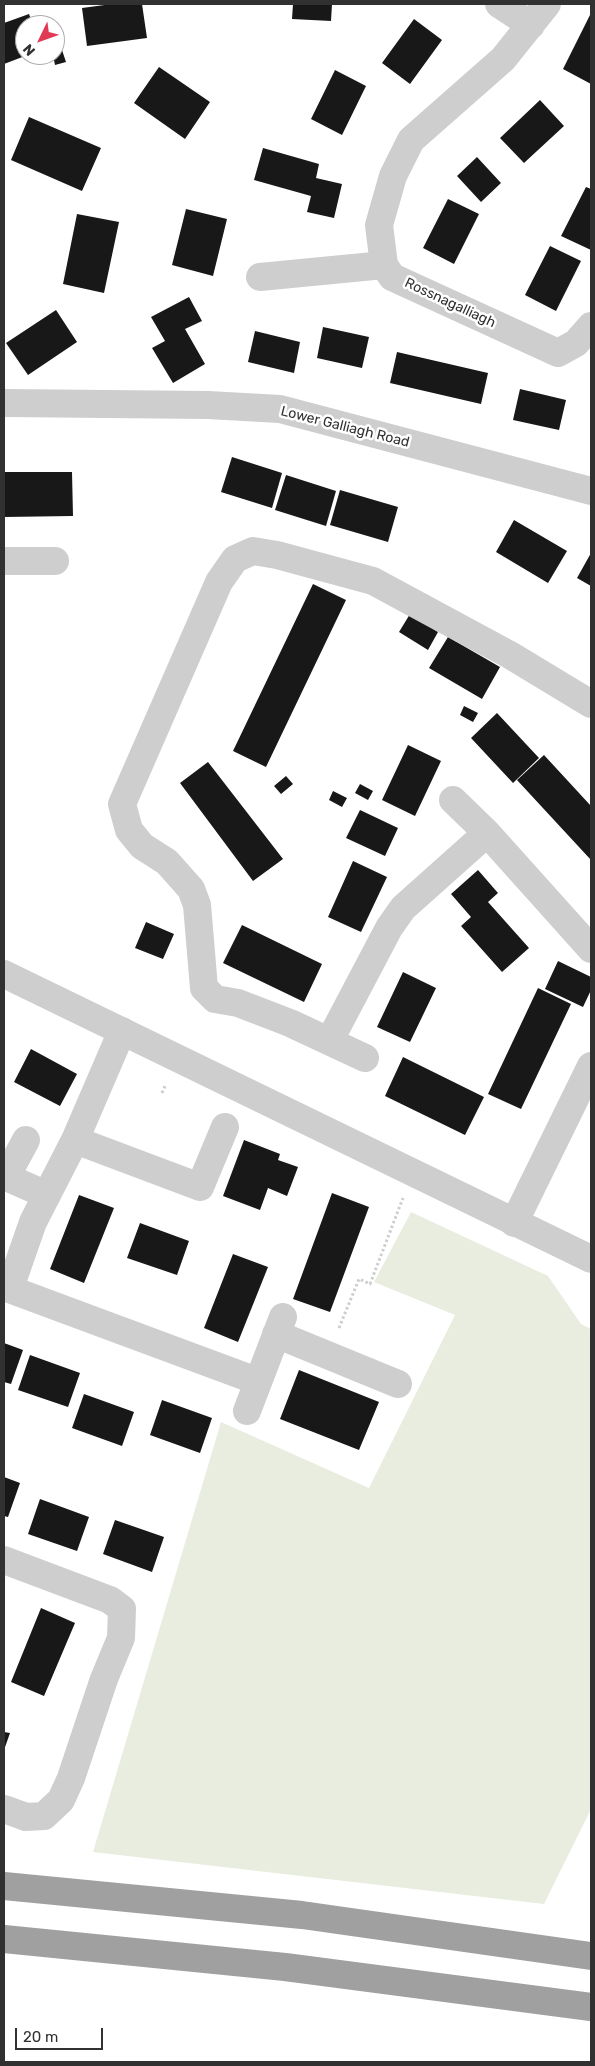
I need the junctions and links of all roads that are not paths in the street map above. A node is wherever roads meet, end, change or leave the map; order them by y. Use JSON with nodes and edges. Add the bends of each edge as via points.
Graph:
{"nodes":[{"id":1,"x":499,"y":4,"type":"edge"},
{"id":2,"x":547,"y":4,"type":"edge"},
{"id":3,"x":531,"y":25,"type":"junction"},
{"id":4,"x":384,"y":265,"type":"junction"},
{"id":5,"x":260,"y":277,"type":"dead end"},
{"id":6,"x":591,"y":326,"type":"edge"},
{"id":7,"x":4,"y":403,"type":"edge"},
{"id":8,"x":591,"y":490,"type":"edge"},
{"id":9,"x":4,"y":560,"type":"edge"},
{"id":10,"x":54,"y":561,"type":"dead end"},
{"id":11,"x":591,"y":704,"type":"edge"},
{"id":12,"x":453,"y":800,"type":"dead end"},
{"id":13,"x":486,"y":833,"type":"junction"},
{"id":14,"x":591,"y":949,"type":"edge"},
{"id":15,"x":4,"y":974,"type":"edge"},
{"id":16,"x":122,"y":1031,"type":"junction"},
{"id":17,"x":330,"y":1040,"type":"junction"},
{"id":18,"x":365,"y":1058,"type":"dead end"},
{"id":19,"x":591,"y":1066,"type":"edge"},
{"id":20,"x":225,"y":1127,"type":"dead end"},
{"id":21,"x":26,"y":1140,"type":"dead end"},
{"id":22,"x":75,"y":1140,"type":"junction"},
{"id":23,"x":47,"y":1195,"type":"junction"},
{"id":24,"x":514,"y":1223,"type":"junction"},
{"id":25,"x":591,"y":1259,"type":"edge"},
{"id":26,"x":7,"y":1287,"type":"edge"},
{"id":27,"x":257,"y":1381,"type":"junction"},
{"id":28,"x":398,"y":1384,"type":"dead end"},
{"id":29,"x":247,"y":1411,"type":"dead end"},
{"id":30,"x":4,"y":1560,"type":"edge"},
{"id":31,"x":4,"y":1808,"type":"edge"},
{"id":32,"x":4,"y":1886,"type":"edge"},
{"id":33,"x":4,"y":1939,"type":"edge"},
{"id":34,"x":591,"y":1956,"type":"edge"},
{"id":35,"x":591,"y":2007,"type":"edge"}],
"edges":[{"from":1,"to":3,"type":"street"},
{"from":2,"to":3,"type":"street"},
{"from":3,"to":4,"type":"street","via":[[496,66],[411,140],[393,176],[380,225]]},
{"from":4,"to":5,"type":"street"},
{"from":4,"to":6,"type":"street","name":"Rossnagalliagh","via":[[392,277],[558,353],[576,343]]},
{"from":7,"to":8,"type":"street","name":"Lower Galliagh Road","via":[[280,409]]},
{"from":9,"to":10,"type":"street"},
{"from":11,"to":17,"type":"street","via":[[373,580],[253,551],[235,559],[219,582],[122,804],[133,836],[167,862],[191,889],[197,905],[204,988],[215,999],[238,1003]]},
{"from":12,"to":13,"type":"street"},
{"from":13,"to":14,"type":"street"},
{"from":13,"to":17,"type":"street","via":[[403,908],[389,928]]},
{"from":15,"to":16,"type":"street"},
{"from":16,"to":22,"type":"street"},
{"from":16,"to":24,"type":"street"},
{"from":17,"to":18,"type":"street"},
{"from":19,"to":24,"type":"street"},
{"from":20,"to":22,"type":"street","via":[[200,1187]]},
{"from":21,"to":23,"type":"street","via":[[6,1176]]},
{"from":22,"to":23,"type":"street"},
{"from":23,"to":26,"type":"street"},
{"from":24,"to":25,"type":"street"},
{"from":26,"to":27,"type":"street"},
{"from":27,"to":28,"type":"street","via":[[279,1326],[328,1356]]},
{"from":27,"to":29,"type":"street"},
{"from":30,"to":31,"type":"street","via":[[110,1600],[122,1609],[120,1638],[61,1800],[44,1816],[26,1818]]},
{"from":32,"to":34,"type":"highway","via":[[302,1915]]},
{"from":33,"to":35,"type":"highway","via":[[285,1967]]}]}
